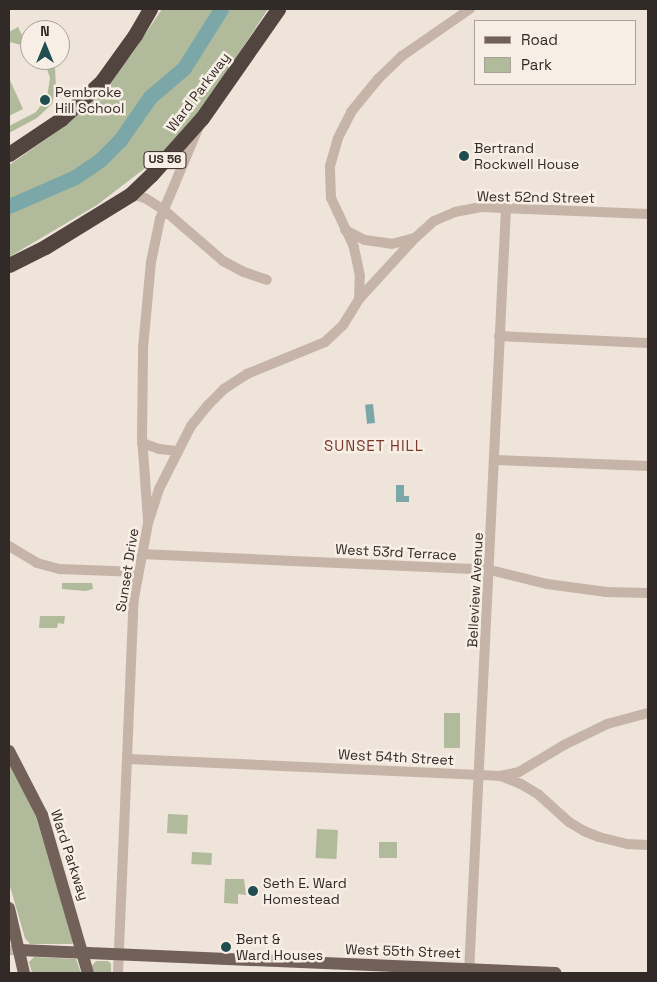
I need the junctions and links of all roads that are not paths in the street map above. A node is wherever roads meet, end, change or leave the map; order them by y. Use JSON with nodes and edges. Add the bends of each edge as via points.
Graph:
{"nodes":[{"id":1,"x":150,"y":9,"type":"edge"},
{"id":2,"x":278,"y":9,"type":"edge"},
{"id":3,"x":470,"y":9,"type":"edge"},
{"id":4,"x":202,"y":118,"type":"junction"},
{"id":5,"x":9,"y":154,"type":"edge"},
{"id":6,"x":131,"y":194,"type":"junction"},
{"id":7,"x":506,"y":209,"type":"junction"},
{"id":8,"x":164,"y":210,"type":"junction"},
{"id":9,"x":648,"y":214,"type":"edge"},
{"id":10,"x":345,"y":230,"type":"junction"},
{"id":11,"x":415,"y":238,"type":"junction"},
{"id":12,"x":9,"y":265,"type":"edge"},
{"id":13,"x":268,"y":280,"type":"dead end"},
{"id":14,"x":359,"y":299,"type":"junction"},
{"id":15,"x":499,"y":336,"type":"junction"},
{"id":16,"x":648,"y":343,"type":"edge"},
{"id":17,"x":142,"y":443,"type":"junction"},
{"id":18,"x":177,"y":451,"type":"junction"},
{"id":19,"x":494,"y":460,"type":"junction"},
{"id":20,"x":648,"y":466,"type":"edge"},
{"id":21,"x":148,"y":523,"type":"junction"},
{"id":22,"x":9,"y":546,"type":"edge"},
{"id":23,"x":141,"y":554,"type":"junction"},
{"id":24,"x":490,"y":570,"type":"junction"},
{"id":25,"x":138,"y":572,"type":"junction"},
{"id":26,"x":648,"y":593,"type":"edge"},
{"id":27,"x":648,"y":713,"type":"edge"},
{"id":28,"x":9,"y":751,"type":"edge"},
{"id":29,"x":128,"y":759,"type":"junction"},
{"id":30,"x":480,"y":775,"type":"junction"},
{"id":31,"x":500,"y":776,"type":"junction"},
{"id":32,"x":648,"y":845,"type":"edge"},
{"id":33,"x":9,"y":908,"type":"edge"},
{"id":34,"x":14,"y":950,"type":"edge"},
{"id":35,"x":83,"y":953,"type":"junction"},
{"id":36,"x":119,"y":954,"type":"junction"},
{"id":37,"x":469,"y":971,"type":"edge"},
{"id":38,"x":24,"y":973,"type":"edge"},
{"id":39,"x":88,"y":973,"type":"edge"},
{"id":40,"x":118,"y":973,"type":"edge"},
{"id":41,"x":556,"y":973,"type":"edge"}],
"edges":[{"from":1,"to":5,"type":"highway","via":[[102,81],[62,119]]},
{"from":2,"to":4,"type":"highway","name":"Ward Parkway","number":"US 56"},
{"from":3,"to":10,"type":"street","via":[[402,56],[351,112],[332,154],[328,182],[331,198]]},
{"from":4,"to":6,"type":"highway","name":"Ward Parkway","number":"US 56"},
{"from":4,"to":8,"type":"street"},
{"from":6,"to":8,"type":"street","via":[[145,198]]},
{"from":6,"to":12,"type":"highway","name":"Ward Parkway","number":"US 56","via":[[45,247]]},
{"from":7,"to":9,"type":"street","name":"West 52nd Street"},
{"from":7,"to":11,"type":"street","name":"West 52nd Street","via":[[480,207],[455,212],[434,222]]},
{"from":7,"to":15,"type":"street","name":"Belleview Avenue"},
{"from":8,"to":13,"type":"street","via":[[223,260]]},
{"from":8,"to":17,"type":"street","via":[[151,262],[144,348]]},
{"from":10,"to":11,"type":"street","name":"West 52nd Street","via":[[380,244]]},
{"from":10,"to":14,"type":"street","via":[[359,261]]},
{"from":11,"to":14,"type":"street","name":"Sunset Drive"},
{"from":14,"to":18,"type":"street","name":"Sunset Drive","via":[[343,325],[325,342],[247,374],[224,389],[191,426]]},
{"from":15,"to":16,"type":"street"},
{"from":15,"to":19,"type":"street","name":"Belleview Avenue"},
{"from":17,"to":18,"type":"street"},
{"from":17,"to":21,"type":"street"},
{"from":18,"to":21,"type":"street","name":"Sunset Drive"},
{"from":19,"to":20,"type":"street"},
{"from":19,"to":24,"type":"street","name":"Belleview Avenue"},
{"from":21,"to":23,"type":"street","name":"Sunset Drive"},
{"from":22,"to":25,"type":"street","via":[[37,563],[60,570]]},
{"from":23,"to":24,"type":"street","name":"West 53rd Terrace"},
{"from":23,"to":25,"type":"street","name":"Sunset Drive"},
{"from":24,"to":26,"type":"street","name":"West 53rd Terrace","via":[[547,584],[606,592]]},
{"from":24,"to":30,"type":"street","name":"Belleview Avenue"},
{"from":25,"to":29,"type":"street","name":"Sunset Drive","via":[[134,598]]},
{"from":27,"to":31,"type":"street","name":"West 54th Street","via":[[607,724],[519,772]]},
{"from":28,"to":35,"type":"main road","name":"Ward Parkway","via":[[42,815]]},
{"from":29,"to":30,"type":"street","name":"West 54th Street"},
{"from":29,"to":36,"type":"street","name":"Sunset Drive"},
{"from":30,"to":31,"type":"street","name":"West 54th Street"},
{"from":30,"to":37,"type":"street","name":"Belleview Avenue"},
{"from":31,"to":32,"type":"street","via":[[539,795],[569,822],[599,837]]},
{"from":33,"to":34,"type":"main road"},
{"from":34,"to":35,"type":"main road","name":"West 55th Street"},
{"from":34,"to":38,"type":"main road"},
{"from":35,"to":36,"type":"main road","name":"West 55th Street"},
{"from":35,"to":39,"type":"main road","name":"Ward Parkway"},
{"from":36,"to":37,"type":"main road","name":"West 55th Street"},
{"from":36,"to":40,"type":"street","name":"Sunset Drive"},
{"from":37,"to":41,"type":"main road","name":"West 55th Street"}]}
